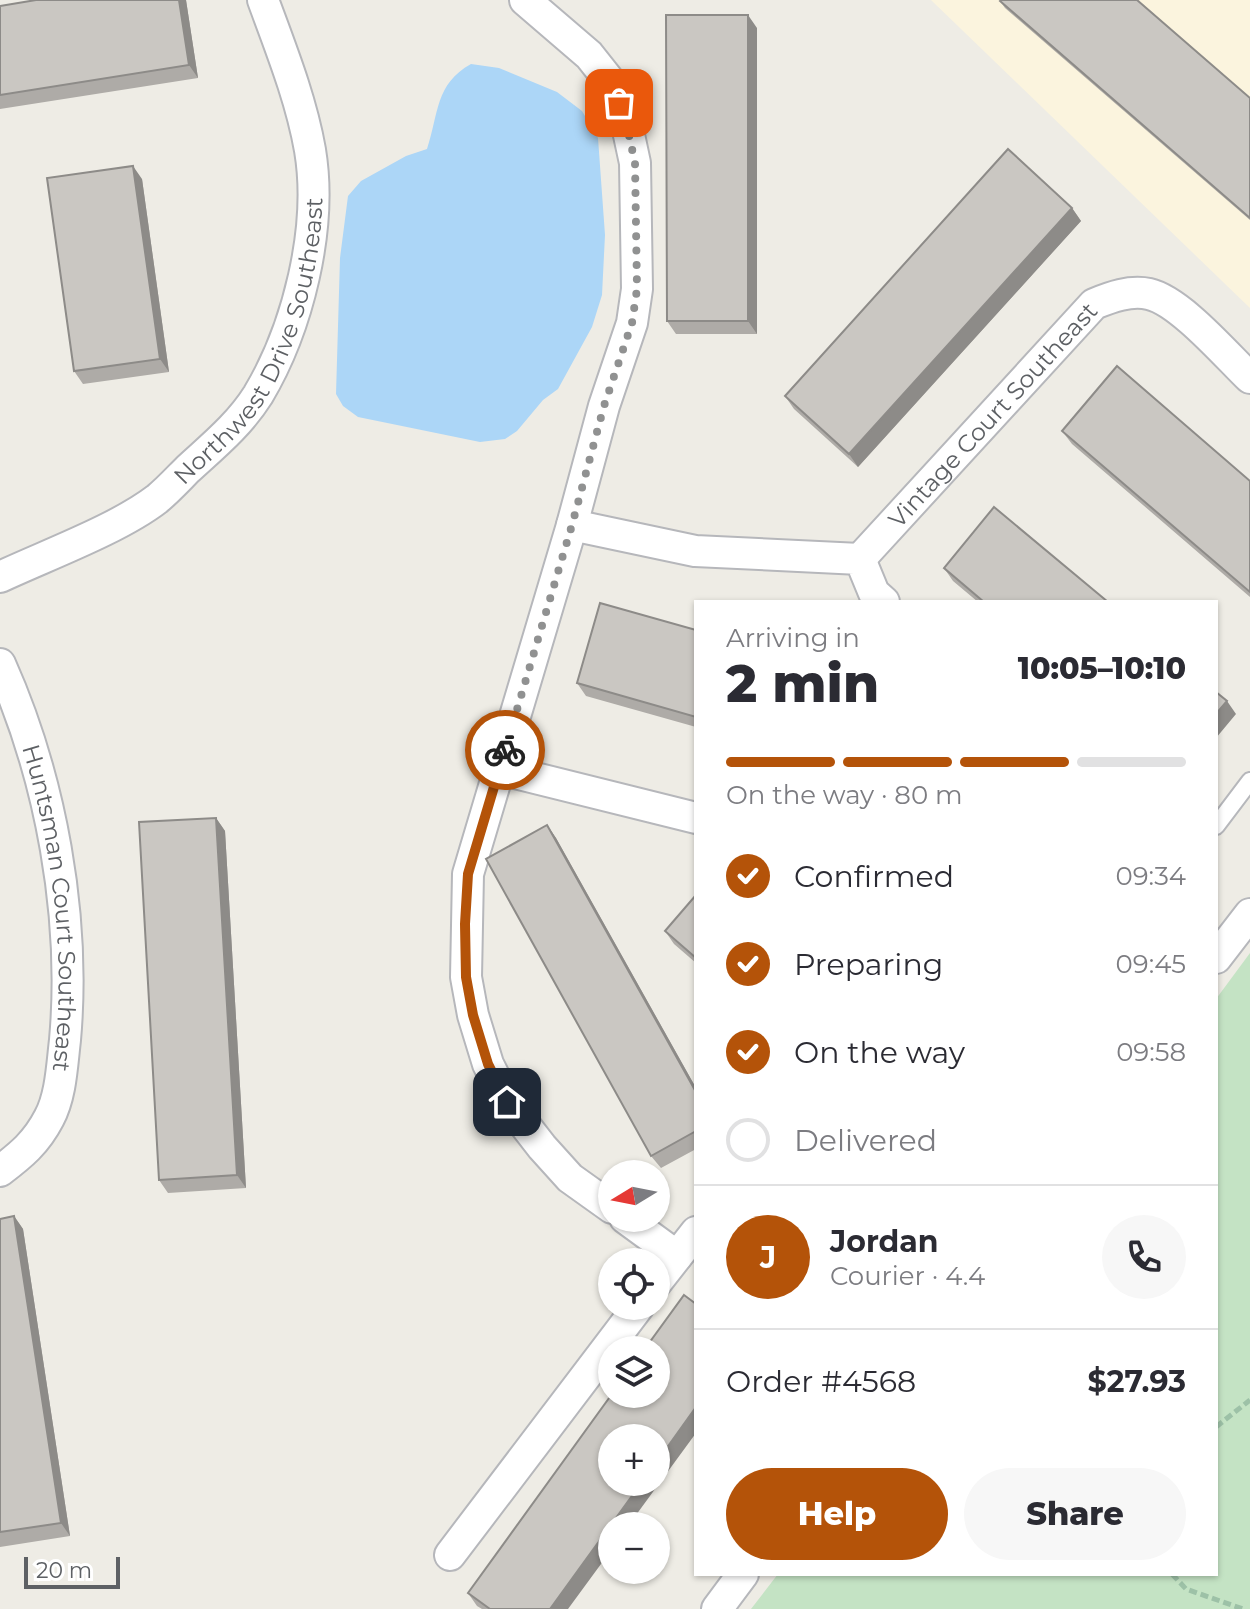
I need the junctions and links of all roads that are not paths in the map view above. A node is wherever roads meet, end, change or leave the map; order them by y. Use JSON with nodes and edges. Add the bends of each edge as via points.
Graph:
{"nodes":[{"id":1,"x":263,"y":0,"type":"edge"},
{"id":2,"x":525,"y":0,"type":"edge"},
{"id":3,"x":1250,"y":378,"type":"edge"},
{"id":4,"x":572,"y":525,"type":"junction"},
{"id":5,"x":860,"y":559,"type":"junction"},
{"id":6,"x":0,"y":577,"type":"edge"},
{"id":7,"x":882,"y":600,"type":"edge"},
{"id":8,"x":0,"y":664,"type":"edge"},
{"id":9,"x":499,"y":769,"type":"junction"},
{"id":10,"x":1250,"y":781,"type":"edge"},
{"id":11,"x":694,"y":818,"type":"edge"},
{"id":12,"x":1218,"y":823,"type":"edge"},
{"id":13,"x":1250,"y":914,"type":"edge"},
{"id":14,"x":1218,"y":955,"type":"edge"},
{"id":15,"x":0,"y":1171,"type":"edge"},
{"id":16,"x":598,"y":1198,"type":"edge"},
{"id":17,"x":644,"y":1232,"type":"edge"},
{"id":18,"x":694,"y":1235,"type":"edge"},
{"id":19,"x":677,"y":1256,"type":"junction"},
{"id":20,"x":670,"y":1265,"type":"edge"},
{"id":21,"x":628,"y":1320,"type":"edge"},
{"id":22,"x":450,"y":1555,"type":"dead end"},
{"id":23,"x":742,"y":1576,"type":"edge"},
{"id":24,"x":717,"y":1609,"type":"edge"}],
"edges":[{"from":1,"to":6,"type":"street","name":"Northwest Drive Southeast","via":[[296,93],[315,200],[299,293],[275,361],[230,432],[157,499]]},
{"from":2,"to":4,"type":"street","via":[[589,55],[612,84],[635,163],[637,289],[632,323]]},
{"from":3,"to":5,"type":"street","name":"Vintage Court Southeast","via":[[1175,305],[1149,294],[1125,293],[1094,304]]},
{"from":4,"to":5,"type":"street","via":[[695,551]]},
{"from":4,"to":9,"type":"street"},
{"from":5,"to":7,"type":"street"},
{"from":8,"to":15,"type":"street","name":"Huntsman Court Southeast","via":[[44,800],[68,957],[62,1074],[51,1116],[29,1149]]},
{"from":9,"to":11,"type":"street"},
{"from":9,"to":16,"type":"street","via":[[468,874],[466,977],[473,1015],[507,1102],[570,1178]]},
{"from":10,"to":12,"type":"lane"},
{"from":13,"to":14,"type":"street"},
{"from":17,"to":19,"type":"street"},
{"from":18,"to":19,"type":"street"},
{"from":19,"to":20,"type":"street"},
{"from":21,"to":22,"type":"street"},
{"from":23,"to":24,"type":"street"}]}
